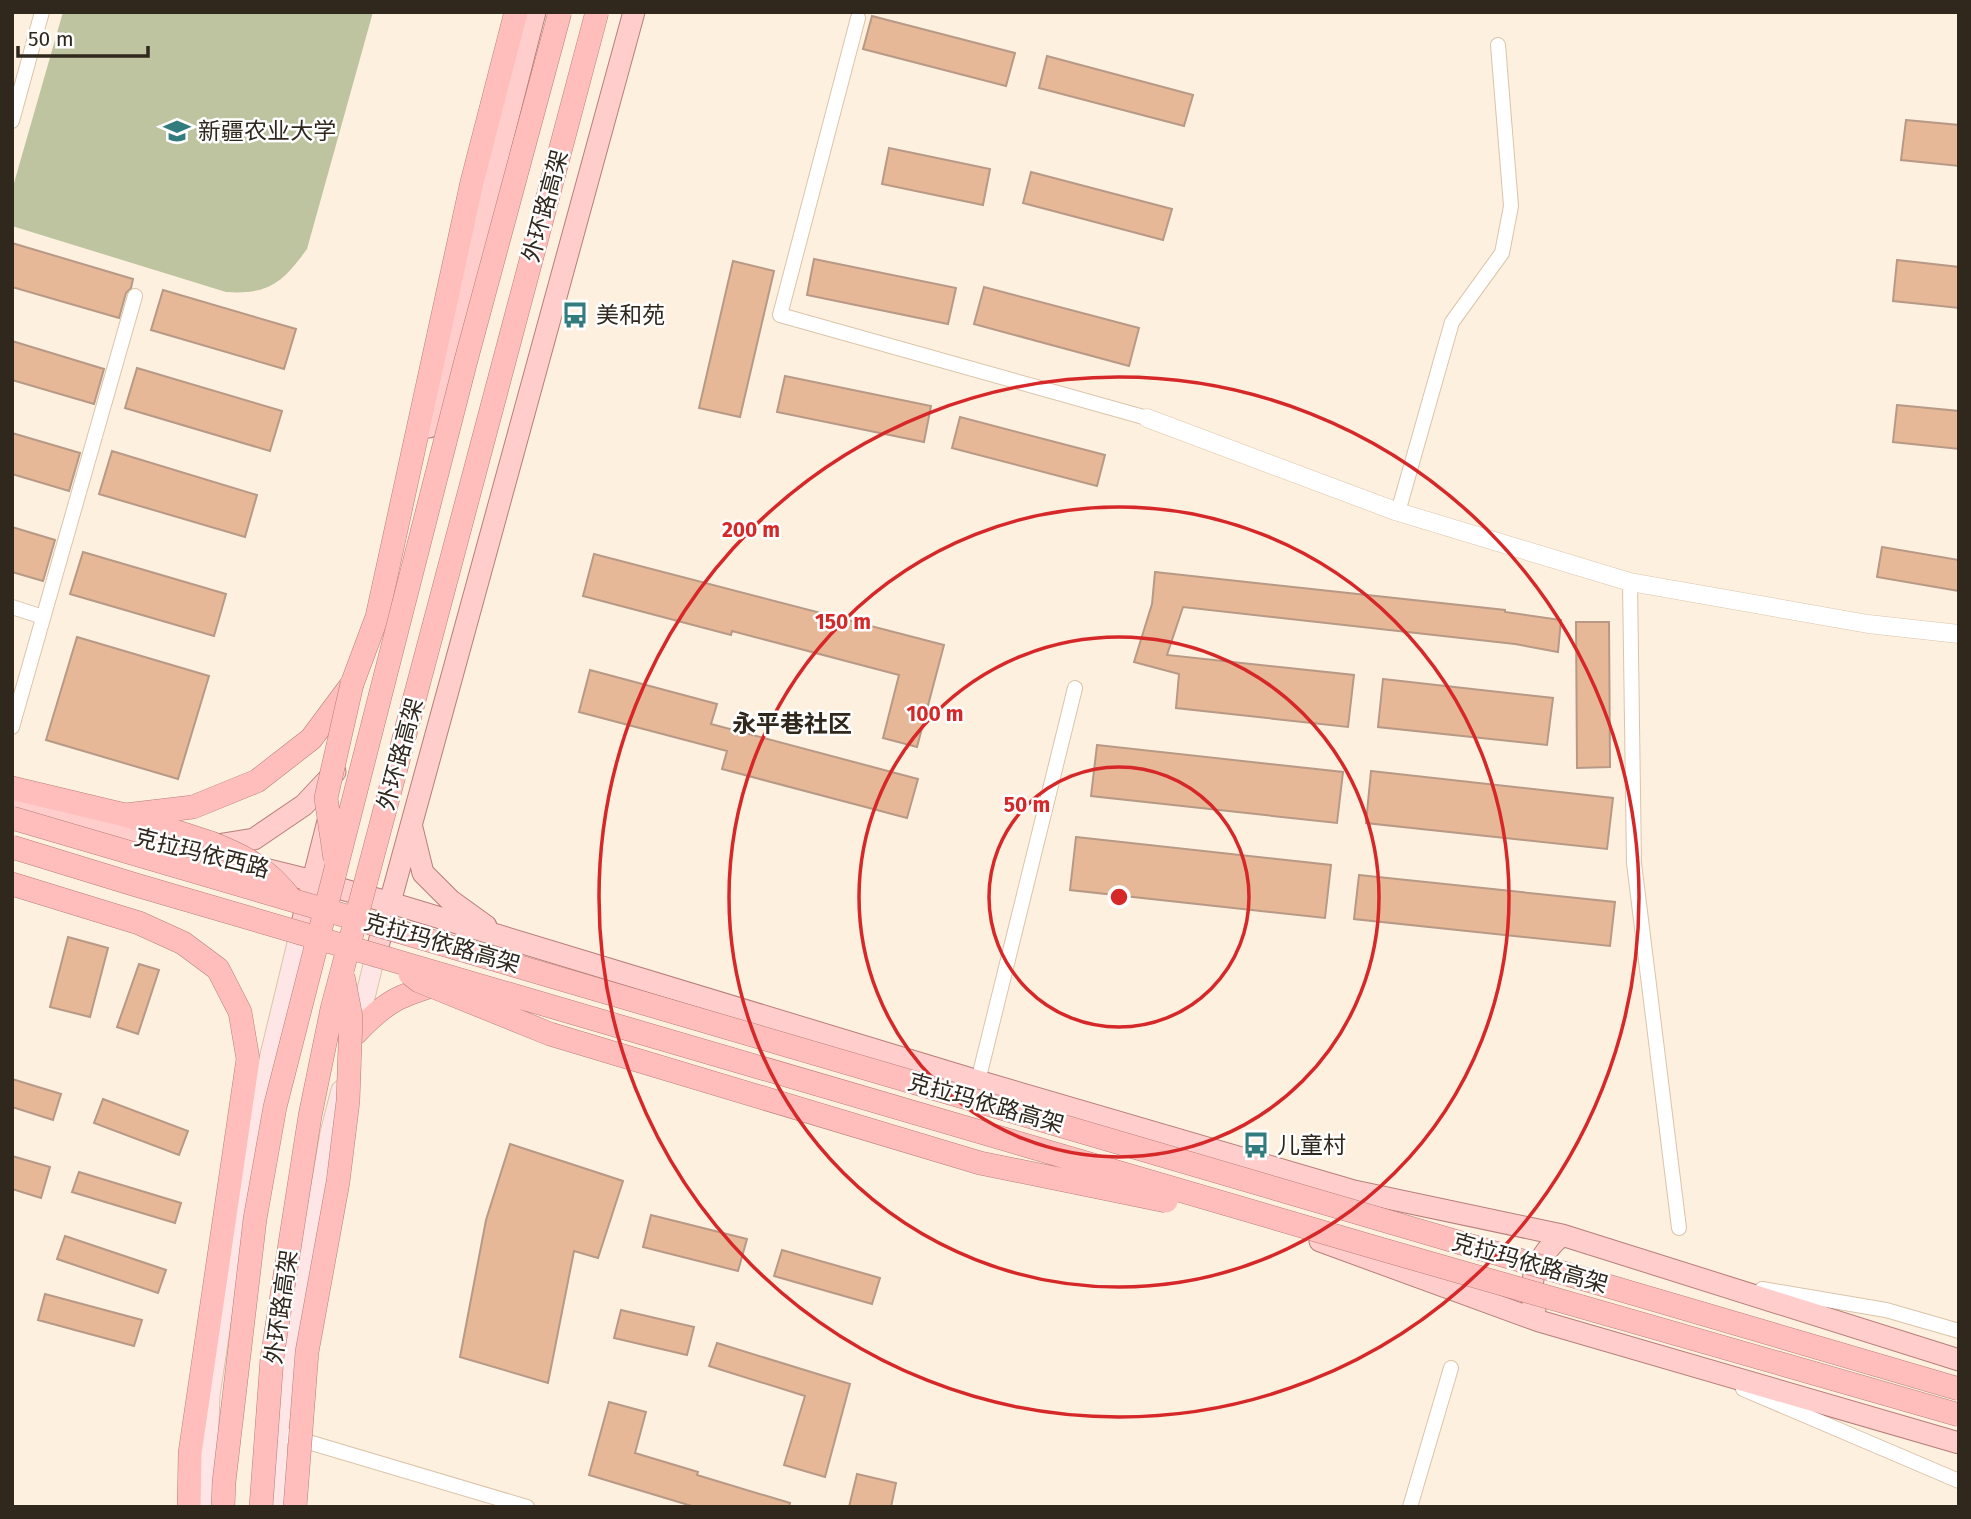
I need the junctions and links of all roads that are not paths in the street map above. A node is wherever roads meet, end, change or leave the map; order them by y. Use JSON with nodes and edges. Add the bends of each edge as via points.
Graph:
{"nodes":[{"id":1,"x":42,"y":12,"type":"edge"},
{"id":2,"x":516,"y":12,"type":"edge"},
{"id":3,"x":535,"y":12,"type":"edge"},
{"id":4,"x":560,"y":12,"type":"edge"},
{"id":5,"x":597,"y":12,"type":"edge"},
{"id":6,"x":634,"y":12,"type":"edge"},
{"id":7,"x":858,"y":18,"type":"dead end"},
{"id":8,"x":1498,"y":45,"type":"dead end"},
{"id":9,"x":17,"y":85,"type":"edge"},
{"id":10,"x":12,"y":121,"type":"edge"},
{"id":11,"x":135,"y":296,"type":"dead end"},
{"id":12,"x":1147,"y":418,"type":"joint"},
{"id":13,"x":1398,"y":512,"type":"junction"},
{"id":14,"x":1630,"y":582,"type":"junction"},
{"id":15,"x":12,"y":607,"type":"edge"},
{"id":16,"x":43,"y":617,"type":"junction"},
{"id":17,"x":1959,"y":635,"type":"edge"},
{"id":18,"x":352,"y":684,"type":"junction"},
{"id":19,"x":1075,"y":688,"type":"dead end"},
{"id":20,"x":12,"y":727,"type":"edge"},
{"id":21,"x":344,"y":762,"type":"junction"},
{"id":22,"x":12,"y":788,"type":"edge"},
{"id":23,"x":12,"y":806,"type":"edge"},
{"id":24,"x":125,"y":816,"type":"junction"},
{"id":25,"x":12,"y":818,"type":"edge"},
{"id":26,"x":412,"y":826,"type":"junction"},
{"id":27,"x":12,"y":845,"type":"edge"},
{"id":28,"x":189,"y":850,"type":"junction"},
{"id":29,"x":313,"y":881,"type":"junction"},
{"id":30,"x":12,"y":884,"type":"edge"},
{"id":31,"x":391,"y":903,"type":"junction"},
{"id":32,"x":299,"y":935,"type":"junction"},
{"id":33,"x":499,"y":936,"type":"junction"},
{"id":34,"x":375,"y":957,"type":"junction"},
{"id":35,"x":452,"y":980,"type":"junction"},
{"id":36,"x":356,"y":1033,"type":"junction"},
{"id":37,"x":978,"y":1081,"type":"junction"},
{"id":38,"x":1679,"y":1228,"type":"dead end"},
{"id":39,"x":1562,"y":1235,"type":"junction"},
{"id":40,"x":1377,"y":1248,"type":"junction"},
{"id":41,"x":1705,"y":1280,"type":"junction"},
{"id":42,"x":1539,"y":1321,"type":"junction"},
{"id":43,"x":1959,"y":1331,"type":"edge"},
{"id":44,"x":1959,"y":1360,"type":"edge"},
{"id":45,"x":1684,"y":1363,"type":"junction"},
{"id":46,"x":1451,"y":1368,"type":"dead end"},
{"id":47,"x":1959,"y":1389,"type":"edge"},
{"id":48,"x":1959,"y":1415,"type":"edge"},
{"id":49,"x":278,"y":1433,"type":"junction"},
{"id":50,"x":1959,"y":1443,"type":"edge"},
{"id":51,"x":1959,"y":1481,"type":"edge"},
{"id":52,"x":189,"y":1507,"type":"edge"},
{"id":53,"x":206,"y":1507,"type":"edge"},
{"id":54,"x":223,"y":1507,"type":"edge"},
{"id":55,"x":261,"y":1507,"type":"edge"},
{"id":56,"x":277,"y":1507,"type":"edge"},
{"id":57,"x":295,"y":1507,"type":"edge"},
{"id":58,"x":527,"y":1507,"type":"edge"},
{"id":59,"x":1410,"y":1507,"type":"edge"}],
"edges":[{"from":1,"to":9,"type":"street"},
{"from":2,"to":18,"type":"highway","via":[[472,182],[377,617]]},
{"from":3,"to":21,"type":"main road"},
{"from":4,"to":54,"type":"highway","name":"外环路高架","bridge":true,"via":[[275,1107],[255,1219]]},
{"from":5,"to":55,"type":"highway","name":"外环路高架","bridge":true,"via":[[332,1009],[310,1116],[272,1358]]},
{"from":6,"to":26,"type":"main road"},
{"from":7,"to":12,"type":"street","via":[[780,315]]},
{"from":8,"to":13,"type":"street","via":[[1511,206],[1502,253],[1452,322]]},
{"from":9,"to":10,"type":"street"},
{"from":11,"to":16,"type":"street"},
{"from":12,"to":13,"type":"street"},
{"from":13,"to":14,"type":"street"},
{"from":14,"to":17,"type":"street","via":[[1868,624]]},
{"from":14,"to":38,"type":"street","via":[[1634,863]]},
{"from":15,"to":16,"type":"street"},
{"from":16,"to":20,"type":"street"},
{"from":18,"to":24,"type":"highway","via":[[312,739],[257,781],[193,807]]},
{"from":18,"to":40,"type":"highway","bridge":true,"via":[[326,798],[336,866],[344,899],[374,949],[419,981],[550,1034],[980,1163]]},
{"from":19,"to":37,"type":"street"},
{"from":21,"to":28,"type":"main road","via":[[304,805],[254,839]]},
{"from":21,"to":29,"type":"main road"},
{"from":22,"to":24,"type":"highway"},
{"from":23,"to":28,"type":"main road","name":"克拉玛依西路"},
{"from":24,"to":57,"type":"highway","bridge":true,"via":[[247,858],[281,886],[332,950],[346,983],[351,1017],[348,1101],[307,1352]]},
{"from":25,"to":47,"type":"highway","name":"克拉玛依路高架","bridge":true},
{"from":26,"to":31,"type":"main road"},
{"from":26,"to":33,"type":"main road","via":[[423,873],[450,900]]},
{"from":27,"to":32,"type":"main road","name":"克拉玛依西路"},
{"from":27,"to":40,"type":"highway","name":"克拉玛依路高架","bridge":true},
{"from":28,"to":29,"type":"main road","name":"克拉玛依西路"},
{"from":29,"to":31,"type":"main road","name":"克拉玛依西路"},
{"from":29,"to":32,"type":"main road"},
{"from":30,"to":52,"type":"highway","via":[[139,923],[183,943],[218,969],[240,1012],[248,1059],[192,1440]]},
{"from":31,"to":33,"type":"main road","name":"克拉玛依西路"},
{"from":31,"to":34,"type":"main road"},
{"from":32,"to":34,"type":"main road","name":"克拉玛依西路"},
{"from":32,"to":53,"type":"main road","via":[[248,1146],[210,1395]]},
{"from":33,"to":37,"type":"main road","name":"克拉玛依西路"},
{"from":34,"to":35,"type":"main road","name":"克拉玛依西路"},
{"from":34,"to":36,"type":"main road"},
{"from":35,"to":36,"type":"highway","via":[[405,993],[376,1012]]},
{"from":35,"to":42,"type":"main road","name":"克拉玛依西路","via":[[1268,1223]]},
{"from":36,"to":49,"type":"main road","via":[[330,1133]]},
{"from":37,"to":39,"type":"main road","name":"克拉玛依西路","via":[[1354,1191]]},
{"from":39,"to":41,"type":"main road","name":"克拉玛依西路"},
{"from":39,"to":42,"type":"main road","via":[[1542,1256],[1532,1282],[1532,1302]]},
{"from":40,"to":48,"type":"highway","name":"克拉玛依路高架","bridge":true},
{"from":41,"to":43,"type":"street","via":[[1886,1310]]},
{"from":41,"to":44,"type":"main road","name":"克拉玛依西路"},
{"from":42,"to":45,"type":"main road","name":"克拉玛依西路"},
{"from":45,"to":50,"type":"main road","name":"克拉玛依西路"},
{"from":45,"to":51,"type":"street"},
{"from":46,"to":59,"type":"street"},
{"from":49,"to":56,"type":"main road"},
{"from":49,"to":58,"type":"street"}]}
